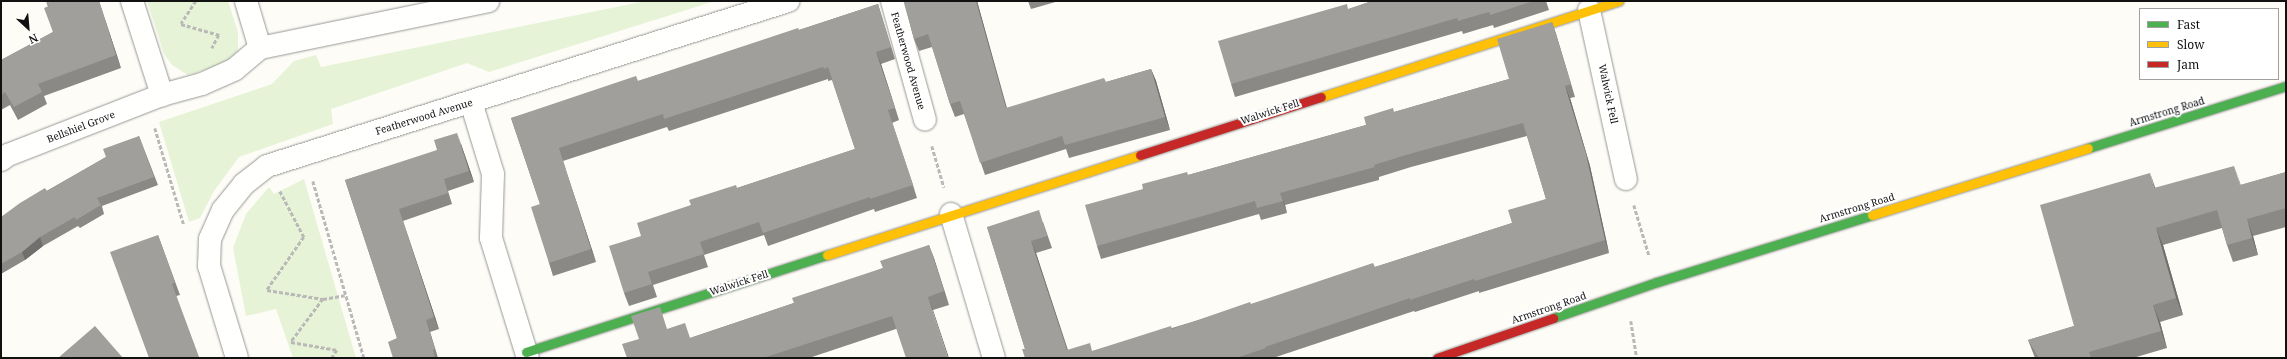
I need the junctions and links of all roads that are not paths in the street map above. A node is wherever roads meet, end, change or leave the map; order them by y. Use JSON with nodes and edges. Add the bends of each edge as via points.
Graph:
{"nodes":[{"id":1,"x":132,"y":1,"type":"edge"},
{"id":2,"x":246,"y":1,"type":"edge"},
{"id":3,"x":488,"y":1,"type":"edge"},
{"id":4,"x":788,"y":1,"type":"edge"},
{"id":5,"x":892,"y":1,"type":"edge"},
{"id":6,"x":1619,"y":1,"type":"edge"},
{"id":7,"x":1597,"y":8,"type":"junction"},
{"id":8,"x":260,"y":48,"type":"junction"},
{"id":9,"x":2286,"y":86,"type":"edge"},
{"id":10,"x":162,"y":95,"type":"junction"},
{"id":11,"x":471,"y":102,"type":"junction"},
{"id":12,"x":925,"y":120,"type":"road end"},
{"id":13,"x":1,"y":160,"type":"edge"},
{"id":14,"x":1626,"y":179,"type":"road end"},
{"id":15,"x":951,"y":214,"type":"junction"},
{"id":16,"x":527,"y":355,"type":"edge"},
{"id":17,"x":237,"y":358,"type":"edge"},
{"id":18,"x":994,"y":358,"type":"edge"},
{"id":19,"x":1437,"y":358,"type":"edge"}],
"edges":[{"from":1,"to":10,"type":"street"},
{"from":2,"to":8,"type":"street"},
{"from":3,"to":8,"type":"street"},
{"from":4,"to":11,"type":"street","name":"Featherwood Avenue"},
{"from":5,"to":12,"type":"street","name":"Featherwood Avenue"},
{"from":6,"to":7,"type":"street"},
{"from":7,"to":14,"type":"street","name":"Walwick Fell"},
{"from":7,"to":15,"type":"street","name":"Walwick Fell"},
{"from":8,"to":10,"type":"street","via":[[234,70],[202,84]]},
{"from":9,"to":19,"type":"street","name":"Armstrong Road","via":[[1626,293]]},
{"from":10,"to":13,"type":"street","name":"Bellshiel Grove","via":[[8,155]]},
{"from":11,"to":16,"type":"street","name":"Walwick Fell","via":[[493,174],[491,238]]},
{"from":11,"to":17,"type":"street","name":"Featherwood Avenue","via":[[267,166],[244,184],[223,210],[210,239],[210,266]]},
{"from":15,"to":16,"type":"street","name":"Walwick Fell"},
{"from":15,"to":18,"type":"street"}]}
